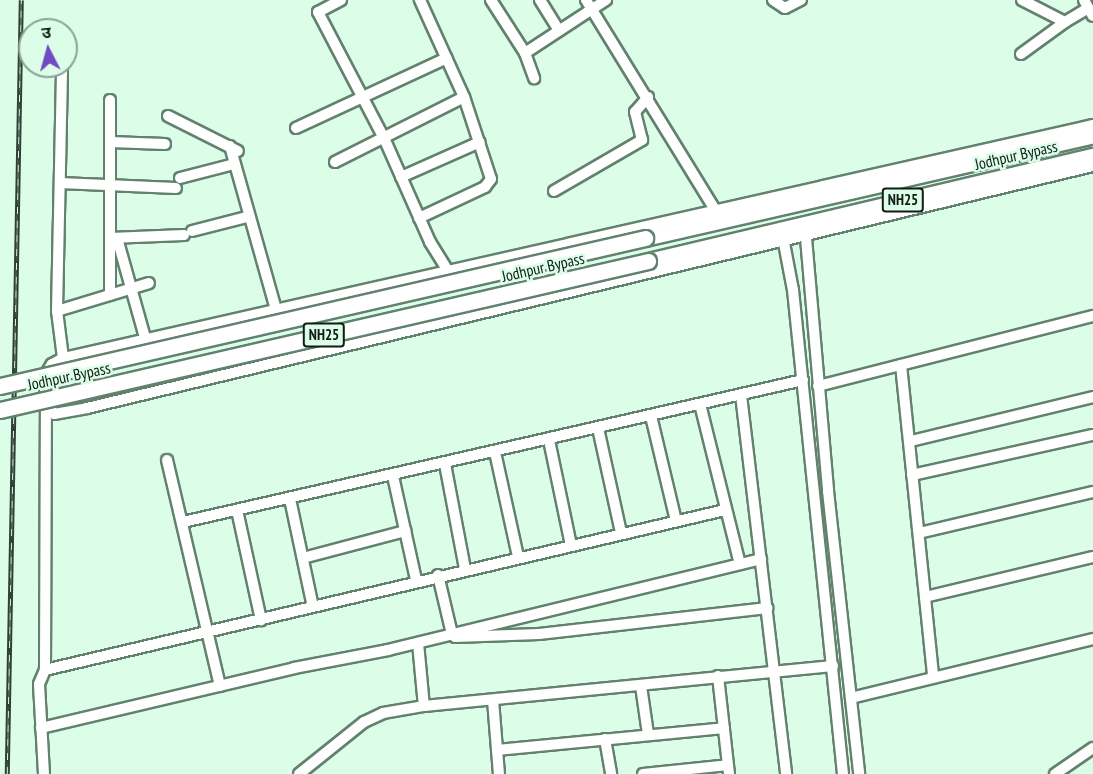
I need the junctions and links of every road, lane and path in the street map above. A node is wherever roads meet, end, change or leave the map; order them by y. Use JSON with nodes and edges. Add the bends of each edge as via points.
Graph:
{"nodes":[{"id":1,"x":341,"y":0,"type":"edge"},
{"id":2,"x":420,"y":0,"type":"edge"},
{"id":3,"x":491,"y":0,"type":"edge"},
{"id":4,"x":540,"y":0,"type":"edge"},
{"id":5,"x":606,"y":0,"type":"edge"},
{"id":6,"x":773,"y":0,"type":"edge"},
{"id":7,"x":801,"y":0,"type":"edge"},
{"id":8,"x":1023,"y":0,"type":"edge"},
{"id":9,"x":589,"y":5,"type":"edge"},
{"id":10,"x":1088,"y":8,"type":"edge"},
{"id":11,"x":1065,"y":22,"type":"junction"},
{"id":12,"x":560,"y":30,"type":"junction"},
{"id":13,"x":525,"y":53,"type":"junction"},
{"id":14,"x":1021,"y":54,"type":"dead end"},
{"id":15,"x":447,"y":58,"type":"junction"},
{"id":16,"x":62,"y":78,"type":"edge"},
{"id":17,"x":534,"y":78,"type":"dead end"},
{"id":18,"x":362,"y":97,"type":"junction"},
{"id":19,"x":464,"y":97,"type":"junction"},
{"id":20,"x":648,"y":97,"type":"junction"},
{"id":21,"x":110,"y":100,"type":"dead end"},
{"id":22,"x":168,"y":116,"type":"dead end"},
{"id":23,"x":1093,"y":125,"type":"edge"},
{"id":24,"x":296,"y":128,"type":"dead end"},
{"id":25,"x":1093,"y":135,"type":"edge"},
{"id":26,"x":384,"y":138,"type":"junction"},
{"id":27,"x":110,"y":142,"type":"junction"},
{"id":28,"x":480,"y":142,"type":"junction"},
{"id":29,"x":165,"y":144,"type":"dead end"},
{"id":30,"x":1093,"y":156,"type":"edge"},
{"id":31,"x":335,"y":162,"type":"dead end"},
{"id":32,"x":234,"y":164,"type":"junction"},
{"id":33,"x":1093,"y":166,"type":"edge"},
{"id":34,"x":401,"y":177,"type":"junction"},
{"id":35,"x":60,"y":183,"type":"junction"},
{"id":36,"x":110,"y":185,"type":"junction"},
{"id":37,"x":554,"y":191,"type":"dead end"},
{"id":38,"x":717,"y":213,"type":"junction"},
{"id":39,"x":248,"y":217,"type":"junction"},
{"id":40,"x":419,"y":218,"type":"junction"},
{"id":41,"x":113,"y":238,"type":"junction"},
{"id":42,"x":806,"y":238,"type":"junction"},
{"id":43,"x":784,"y":243,"type":"junction"},
{"id":44,"x":449,"y":272,"type":"junction"},
{"id":45,"x":149,"y":283,"type":"dead end"},
{"id":46,"x":131,"y":289,"type":"junction"},
{"id":47,"x":110,"y":295,"type":"junction"},
{"id":48,"x":276,"y":310,"type":"junction"},
{"id":49,"x":57,"y":311,"type":"junction"},
{"id":50,"x":1093,"y":316,"type":"edge"},
{"id":51,"x":147,"y":341,"type":"junction"},
{"id":52,"x":63,"y":358,"type":"junction"},
{"id":53,"x":901,"y":364,"type":"junction"},
{"id":54,"x":48,"y":369,"type":"junction"},
{"id":55,"x":803,"y":380,"type":"junction"},
{"id":56,"x":0,"y":381,"type":"edge"},
{"id":57,"x":0,"y":386,"type":"edge"},
{"id":58,"x":818,"y":386,"type":"junction"},
{"id":59,"x":741,"y":395,"type":"junction"},
{"id":60,"x":1093,"y":397,"type":"edge"},
{"id":61,"x":700,"y":404,"type":"junction"},
{"id":62,"x":46,"y":409,"type":"junction"},
{"id":63,"x":0,"y":410,"type":"edge"},
{"id":64,"x":651,"y":416,"type":"junction"},
{"id":65,"x":598,"y":428,"type":"junction"},
{"id":66,"x":1093,"y":435,"type":"edge"},
{"id":67,"x":549,"y":440,"type":"junction"},
{"id":68,"x":911,"y":441,"type":"junction"},
{"id":69,"x":495,"y":452,"type":"junction"},
{"id":70,"x":166,"y":460,"type":"dead end"},
{"id":71,"x":445,"y":464,"type":"junction"},
{"id":72,"x":912,"y":475,"type":"junction"},
{"id":73,"x":393,"y":476,"type":"junction"},
{"id":74,"x":1093,"y":492,"type":"edge"},
{"id":75,"x":290,"y":499,"type":"junction"},
{"id":76,"x":237,"y":510,"type":"junction"},
{"id":77,"x":725,"y":510,"type":"junction"},
{"id":78,"x":676,"y":521,"type":"junction"},
{"id":79,"x":183,"y":522,"type":"junction"},
{"id":80,"x":405,"y":531,"type":"junction"},
{"id":81,"x":621,"y":533,"type":"junction"},
{"id":82,"x":918,"y":533,"type":"junction"},
{"id":83,"x":571,"y":544,"type":"junction"},
{"id":84,"x":518,"y":557,"type":"junction"},
{"id":85,"x":1093,"y":557,"type":"edge"},
{"id":86,"x":303,"y":558,"type":"junction"},
{"id":87,"x":761,"y":559,"type":"junction"},
{"id":88,"x":740,"y":564,"type":"junction"},
{"id":89,"x":465,"y":569,"type":"junction"},
{"id":90,"x":438,"y":575,"type":"junction"},
{"id":91,"x":416,"y":580,"type":"junction"},
{"id":92,"x":925,"y":597,"type":"junction"},
{"id":93,"x":313,"y":607,"type":"junction"},
{"id":94,"x":768,"y":608,"type":"junction"},
{"id":95,"x":261,"y":620,"type":"junction"},
{"id":96,"x":207,"y":634,"type":"junction"},
{"id":97,"x":452,"y":634,"type":"junction"},
{"id":98,"x":434,"y":638,"type":"junction"},
{"id":99,"x":1093,"y":639,"type":"edge"},
{"id":100,"x":418,"y":643,"type":"junction"},
{"id":101,"x":832,"y":666,"type":"junction"},
{"id":102,"x":45,"y":670,"type":"junction"},
{"id":103,"x":776,"y":673,"type":"junction"},
{"id":104,"x":718,"y":676,"type":"junction"},
{"id":105,"x":933,"y":677,"type":"junction"},
{"id":106,"x":219,"y":686,"type":"junction"},
{"id":107,"x":641,"y":686,"type":"junction"},
{"id":108,"x":851,"y":698,"type":"junction"},
{"id":109,"x":493,"y":700,"type":"junction"},
{"id":110,"x":424,"y":706,"type":"junction"},
{"id":111,"x":41,"y":728,"type":"junction"},
{"id":112,"x":724,"y":728,"type":"junction"},
{"id":113,"x":648,"y":734,"type":"junction"},
{"id":114,"x":605,"y":739,"type":"junction"},
{"id":115,"x":1093,"y":748,"type":"edge"},
{"id":116,"x":497,"y":750,"type":"junction"},
{"id":117,"x":312,"y":770,"type":"edge"},
{"id":118,"x":729,"y":770,"type":"edge"},
{"id":119,"x":688,"y":772,"type":"edge"},
{"id":120,"x":44,"y":774,"type":"edge"},
{"id":121,"x":299,"y":774,"type":"edge"},
{"id":122,"x":499,"y":774,"type":"edge"},
{"id":123,"x":611,"y":774,"type":"edge"},
{"id":124,"x":648,"y":774,"type":"edge"},
{"id":125,"x":786,"y":774,"type":"edge"},
{"id":126,"x":843,"y":774,"type":"edge"},
{"id":127,"x":859,"y":774,"type":"edge"},
{"id":128,"x":1055,"y":774,"type":"edge"}],
"edges":[{"from":1,"to":18,"type":"street","via":[[318,12]]},
{"from":2,"to":15,"type":"street"},
{"from":3,"to":13,"type":"street"},
{"from":4,"to":12,"type":"street"},
{"from":5,"to":9,"type":"street"},
{"from":6,"to":7,"type":"street","via":[[785,8]]},
{"from":8,"to":11,"type":"street"},
{"from":9,"to":12,"type":"street"},
{"from":9,"to":20,"type":"street"},
{"from":10,"to":11,"type":"street"},
{"from":11,"to":14,"type":"street"},
{"from":12,"to":13,"type":"street"},
{"from":13,"to":17,"type":"street"},
{"from":15,"to":18,"type":"street"},
{"from":15,"to":19,"type":"street"},
{"from":16,"to":35,"type":"street"},
{"from":18,"to":24,"type":"street"},
{"from":18,"to":26,"type":"street"},
{"from":19,"to":26,"type":"street"},
{"from":19,"to":28,"type":"street"},
{"from":20,"to":37,"type":"street","via":[[635,112],[644,134],[642,140]]},
{"from":20,"to":38,"type":"street"},
{"from":21,"to":27,"type":"street"},
{"from":22,"to":32,"type":"street","via":[[234,149]]},
{"from":23,"to":38,"type":"street"},
{"from":25,"to":57,"type":"highway","bridge":true},
{"from":26,"to":31,"type":"street"},
{"from":26,"to":34,"type":"street"},
{"from":27,"to":29,"type":"street"},
{"from":27,"to":36,"type":"street"},
{"from":28,"to":34,"type":"street"},
{"from":28,"to":40,"type":"street","via":[[491,171],[489,185]]},
{"from":30,"to":63,"type":"highway","name":"Jodhpur Bypass","number":"NH25","bridge":true},
{"from":32,"to":36,"type":"street","via":[[178,183]]},
{"from":32,"to":39,"type":"street"},
{"from":33,"to":42,"type":"street"},
{"from":34,"to":40,"type":"street"},
{"from":35,"to":36,"type":"street"},
{"from":35,"to":49,"type":"street"},
{"from":36,"to":41,"type":"street"},
{"from":38,"to":44,"type":"street"},
{"from":39,"to":41,"type":"street","via":[[188,233]]},
{"from":39,"to":48,"type":"street"},
{"from":40,"to":44,"type":"street"},
{"from":41,"to":46,"type":"street"},
{"from":41,"to":47,"type":"street"},
{"from":42,"to":43,"type":"street"},
{"from":42,"to":58,"type":"street"},
{"from":43,"to":55,"type":"street"},
{"from":43,"to":62,"type":"street","via":[[87,408],[54,414]]},
{"from":44,"to":48,"type":"street"},
{"from":45,"to":46,"type":"street"},
{"from":46,"to":47,"type":"street"},
{"from":46,"to":51,"type":"street"},
{"from":47,"to":49,"type":"street"},
{"from":48,"to":51,"type":"street"},
{"from":49,"to":52,"type":"street"},
{"from":50,"to":53,"type":"street"},
{"from":51,"to":52,"type":"street"},
{"from":52,"to":54,"type":"street"},
{"from":53,"to":58,"type":"street"},
{"from":53,"to":68,"type":"street"},
{"from":54,"to":56,"type":"street"},
{"from":54,"to":62,"type":"street"},
{"from":55,"to":59,"type":"street"},
{"from":55,"to":101,"type":"street"},
{"from":58,"to":108,"type":"street"},
{"from":59,"to":61,"type":"street"},
{"from":59,"to":87,"type":"street"},
{"from":60,"to":68,"type":"street"},
{"from":61,"to":64,"type":"street"},
{"from":61,"to":77,"type":"street"},
{"from":62,"to":102,"type":"street"},
{"from":64,"to":65,"type":"street"},
{"from":64,"to":78,"type":"street"},
{"from":65,"to":67,"type":"street"},
{"from":65,"to":81,"type":"street"},
{"from":66,"to":72,"type":"street"},
{"from":67,"to":69,"type":"street"},
{"from":67,"to":83,"type":"street"},
{"from":68,"to":72,"type":"street"},
{"from":69,"to":71,"type":"street"},
{"from":69,"to":84,"type":"street"},
{"from":70,"to":79,"type":"street"},
{"from":71,"to":73,"type":"street"},
{"from":71,"to":89,"type":"street"},
{"from":72,"to":82,"type":"street"},
{"from":73,"to":75,"type":"street"},
{"from":73,"to":80,"type":"street"},
{"from":74,"to":82,"type":"street"},
{"from":75,"to":76,"type":"street"},
{"from":75,"to":86,"type":"street"},
{"from":76,"to":79,"type":"street"},
{"from":76,"to":95,"type":"street"},
{"from":77,"to":78,"type":"street"},
{"from":77,"to":88,"type":"street"},
{"from":78,"to":81,"type":"street"},
{"from":79,"to":96,"type":"street"},
{"from":80,"to":86,"type":"street"},
{"from":80,"to":91,"type":"street"},
{"from":81,"to":83,"type":"street"},
{"from":82,"to":92,"type":"street"},
{"from":83,"to":84,"type":"street"},
{"from":84,"to":89,"type":"street"},
{"from":85,"to":92,"type":"street"},
{"from":86,"to":93,"type":"street"},
{"from":87,"to":88,"type":"street"},
{"from":87,"to":94,"type":"street"},
{"from":88,"to":97,"type":"street"},
{"from":89,"to":90,"type":"street"},
{"from":90,"to":91,"type":"street"},
{"from":90,"to":97,"type":"street"},
{"from":91,"to":93,"type":"street"},
{"from":92,"to":105,"type":"street"},
{"from":93,"to":95,"type":"street"},
{"from":94,"to":98,"type":"street","via":[[539,634]]},
{"from":94,"to":103,"type":"street"},
{"from":95,"to":96,"type":"street"},
{"from":96,"to":102,"type":"street"},
{"from":96,"to":106,"type":"street"},
{"from":97,"to":98,"type":"street"},
{"from":98,"to":100,"type":"street"},
{"from":99,"to":105,"type":"street"},
{"from":100,"to":106,"type":"street"},
{"from":100,"to":110,"type":"street"},
{"from":101,"to":103,"type":"street"},
{"from":101,"to":126,"type":"street"},
{"from":102,"to":111,"type":"street","via":[[39,684]]},
{"from":103,"to":104,"type":"street"},
{"from":103,"to":125,"type":"street"},
{"from":104,"to":107,"type":"street"},
{"from":104,"to":112,"type":"street"},
{"from":105,"to":108,"type":"street"},
{"from":106,"to":111,"type":"street"},
{"from":107,"to":109,"type":"street"},
{"from":107,"to":113,"type":"street"},
{"from":108,"to":127,"type":"street"},
{"from":109,"to":110,"type":"street"},
{"from":109,"to":116,"type":"street"},
{"from":110,"to":117,"type":"street","via":[[383,713],[364,722]]},
{"from":111,"to":120,"type":"street"},
{"from":112,"to":113,"type":"street"},
{"from":112,"to":118,"type":"street"},
{"from":113,"to":114,"type":"street"},
{"from":114,"to":116,"type":"street"},
{"from":114,"to":123,"type":"street"},
{"from":115,"to":128,"type":"street"},
{"from":116,"to":122,"type":"street"},
{"from":117,"to":121,"type":"street"},
{"from":118,"to":119,"type":"street"},
{"from":119,"to":124,"type":"street"}]}
